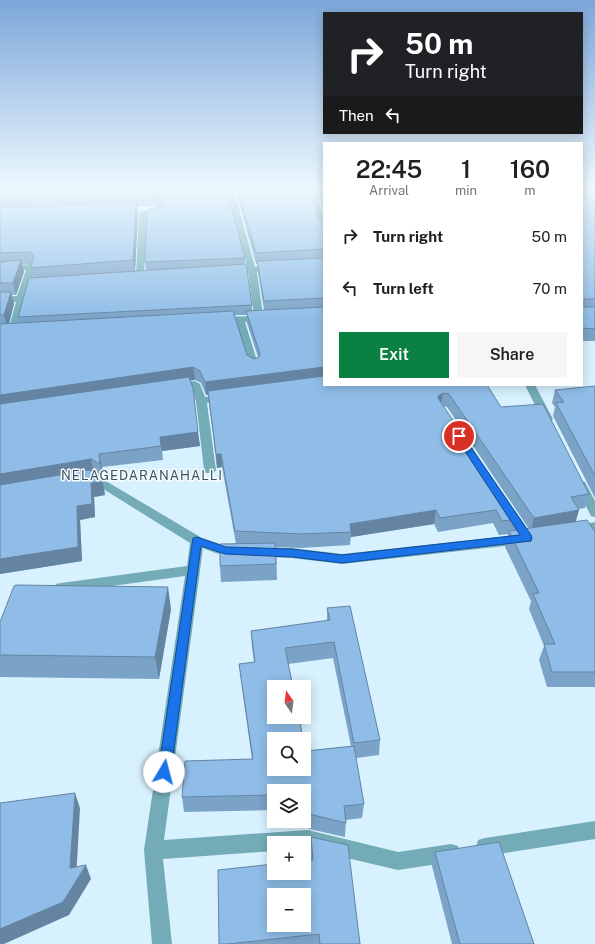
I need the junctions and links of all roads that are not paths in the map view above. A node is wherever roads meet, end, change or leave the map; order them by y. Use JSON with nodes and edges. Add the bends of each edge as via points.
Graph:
{"nodes":[{"id":1,"x":141,"y":232,"type":"edge"},
{"id":2,"x":242,"y":232,"type":"edge"},
{"id":3,"x":284,"y":268,"type":"edge"},
{"id":4,"x":0,"y":269,"type":"edge"},
{"id":5,"x":252,"y":270,"type":"junction"},
{"id":6,"x":222,"y":271,"type":"edge"},
{"id":7,"x":140,"y":275,"type":"edge"},
{"id":8,"x":49,"y":282,"type":"edge"},
{"id":9,"x":26,"y":284,"type":"junction"},
{"id":10,"x":21,"y":299,"type":"junction"},
{"id":11,"x":0,"y":300,"type":"edge"},
{"id":12,"x":274,"y":317,"type":"edge"},
{"id":13,"x":259,"y":318,"type":"junction"},
{"id":14,"x":239,"y":319,"type":"junction"},
{"id":15,"x":208,"y":320,"type":"edge"},
{"id":16,"x":0,"y":332,"type":"edge"},
{"id":17,"x":254,"y":367,"type":"edge"},
{"id":18,"x":531,"y":386,"type":"edge"},
{"id":19,"x":164,"y":388,"type":"edge"},
{"id":20,"x":232,"y":397,"type":"edge"},
{"id":21,"x":200,"y":401,"type":"junction"},
{"id":22,"x":552,"y":428,"type":"edge"},
{"id":23,"x":210,"y":470,"type":"dead end"},
{"id":24,"x":577,"y":477,"type":"edge"},
{"id":25,"x":79,"y":481,"type":"edge"},
{"id":26,"x":502,"y":500,"type":"edge"},
{"id":27,"x":595,"y":513,"type":"edge"},
{"id":28,"x":595,"y":527,"type":"edge"},
{"id":29,"x":565,"y":532,"type":"edge"},
{"id":30,"x":542,"y":536,"type":"edge"},
{"id":31,"x":527,"y":538,"type":"junction"},
{"id":32,"x":197,"y":541,"type":"junction"},
{"id":33,"x":193,"y":570,"type":"junction"},
{"id":34,"x":47,"y":591,"type":"edge"},
{"id":35,"x":595,"y":830,"type":"edge"},
{"id":36,"x":153,"y":850,"type":"junction"},
{"id":37,"x":162,"y":944,"type":"edge"}],
"edges":[{"from":1,"to":7,"type":"street"},
{"from":2,"to":5,"type":"street"},
{"from":3,"to":5,"type":"street"},
{"from":4,"to":9,"type":"street","via":[[31,267]]},
{"from":5,"to":6,"type":"street"},
{"from":5,"to":13,"type":"street"},
{"from":8,"to":9,"type":"street"},
{"from":9,"to":10,"type":"street"},
{"from":10,"to":11,"type":"street"},
{"from":10,"to":16,"type":"street","via":[[17,331]]},
{"from":12,"to":13,"type":"street"},
{"from":13,"to":14,"type":"street"},
{"from":14,"to":15,"type":"street"},
{"from":14,"to":17,"type":"street"},
{"from":18,"to":22,"type":"street"},
{"from":19,"to":21,"type":"street","via":[[195,384]]},
{"from":20,"to":21,"type":"street"},
{"from":21,"to":23,"type":"street"},
{"from":24,"to":27,"type":"street"},
{"from":25,"to":32,"type":"street","via":[[94,478]]},
{"from":26,"to":31,"type":"street"},
{"from":28,"to":29,"type":"street"},
{"from":30,"to":31,"type":"street"},
{"from":31,"to":32,"type":"street","via":[[342,559],[292,553],[225,551]]},
{"from":32,"to":33,"type":"street"},
{"from":33,"to":34,"type":"street"},
{"from":33,"to":36,"type":"street"},
{"from":35,"to":36,"type":"street","via":[[398,861],[308,839]]},
{"from":36,"to":37,"type":"street"}]}
